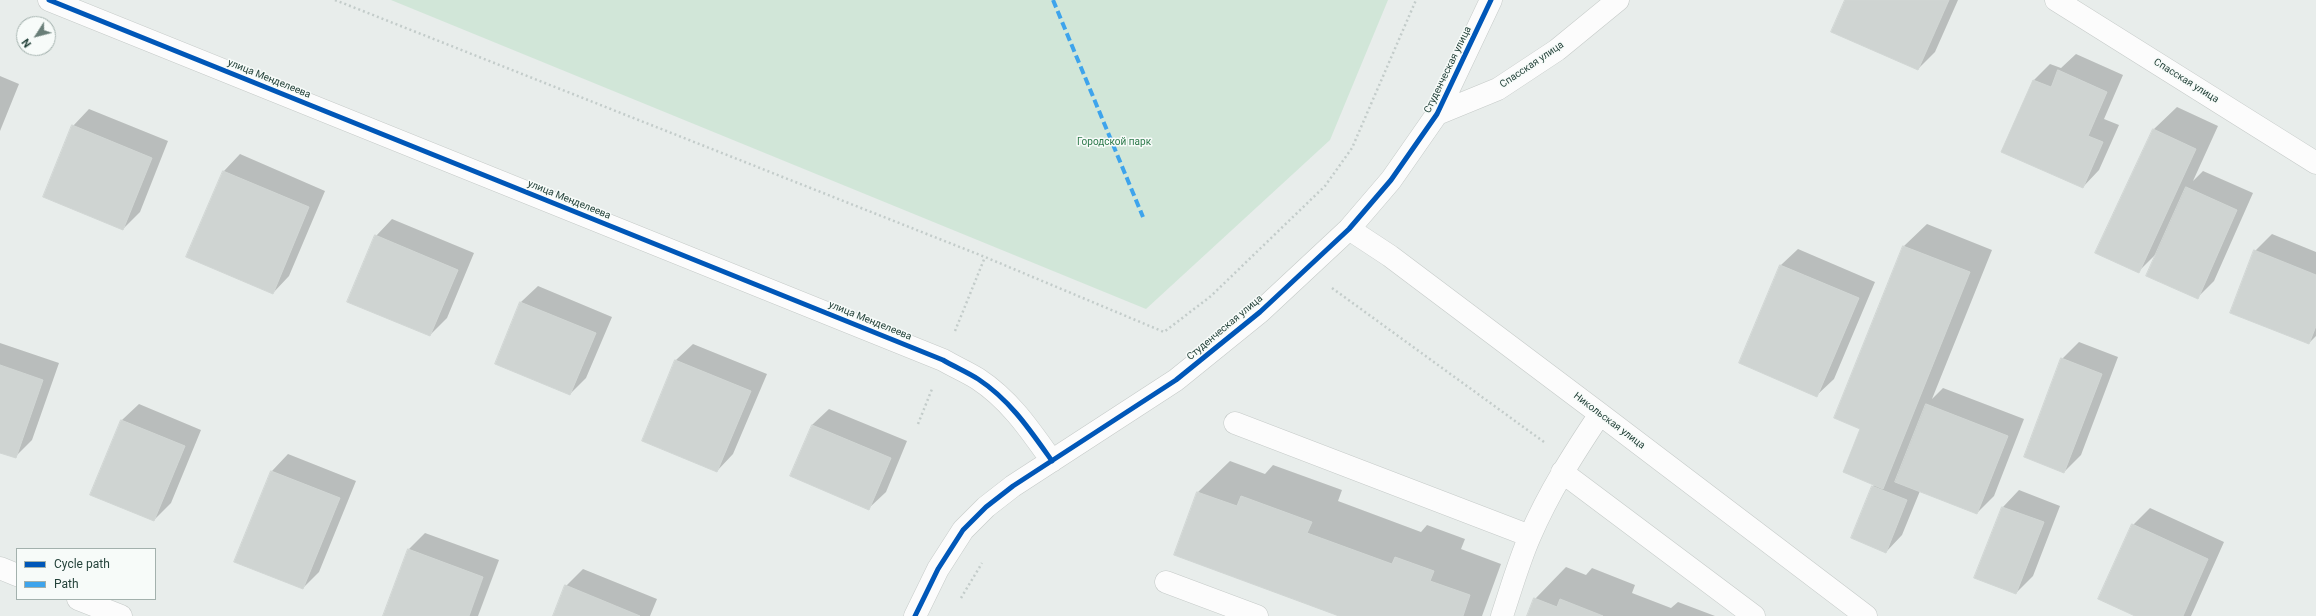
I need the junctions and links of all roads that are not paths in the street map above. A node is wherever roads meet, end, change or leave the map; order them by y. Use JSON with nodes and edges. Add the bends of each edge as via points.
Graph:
{"nodes":[{"id":1,"x":49,"y":0,"type":"edge"},
{"id":2,"x":1491,"y":0,"type":"edge"},
{"id":3,"x":1618,"y":0,"type":"edge"},
{"id":4,"x":2056,"y":0,"type":"edge"},
{"id":5,"x":1437,"y":114,"type":"junction"},
{"id":6,"x":2316,"y":163,"type":"edge"},
{"id":7,"x":1349,"y":229,"type":"junction"},
{"id":8,"x":1600,"y":414,"type":"junction"},
{"id":9,"x":1235,"y":423,"type":"dead end"},
{"id":10,"x":1052,"y":461,"type":"junction"},
{"id":11,"x":1562,"y":472,"type":"junction"},
{"id":12,"x":1530,"y":536,"type":"junction"},
{"id":13,"x":0,"y":568,"type":"edge"},
{"id":14,"x":16,"y":575,"type":"edge"},
{"id":15,"x":1166,"y":582,"type":"dead end"},
{"id":16,"x":81,"y":600,"type":"edge"},
{"id":17,"x":121,"y":616,"type":"edge"},
{"id":18,"x":915,"y":616,"type":"edge"},
{"id":19,"x":1257,"y":616,"type":"edge"},
{"id":20,"x":1502,"y":616,"type":"edge"},
{"id":21,"x":1754,"y":616,"type":"edge"},
{"id":22,"x":1866,"y":616,"type":"edge"}],
"edges":[{"from":1,"to":10,"type":"street","name":"улица Менделеева","via":[[943,360],[978,379],[1006,402],[1026,424]]},
{"from":2,"to":5,"type":"street","name":"Студенческая улица"},
{"from":3,"to":5,"type":"street","name":"Спасская улица","via":[[1557,50],[1498,89]]},
{"from":4,"to":6,"type":"street","name":"Спасская улица"},
{"from":5,"to":7,"type":"street","name":"Студенческая улица","via":[[1391,180]]},
{"from":7,"to":8,"type":"street","name":"Никольская улица","via":[[1390,256]]},
{"from":7,"to":10,"type":"street","name":"Студенческая улица","via":[[1260,312],[1176,380]]},
{"from":8,"to":11,"type":"street"},
{"from":8,"to":22,"type":"street","name":"Никольская улица"},
{"from":9,"to":12,"type":"street"},
{"from":10,"to":18,"type":"street","name":"Студенческая улица","via":[[1013,486],[986,507],[963,530],[938,569]]},
{"from":11,"to":12,"type":"street"},
{"from":11,"to":21,"type":"street"},
{"from":12,"to":20,"type":"street"},
{"from":13,"to":14,"type":"street"},
{"from":15,"to":19,"type":"street"},
{"from":16,"to":17,"type":"street"}]}
